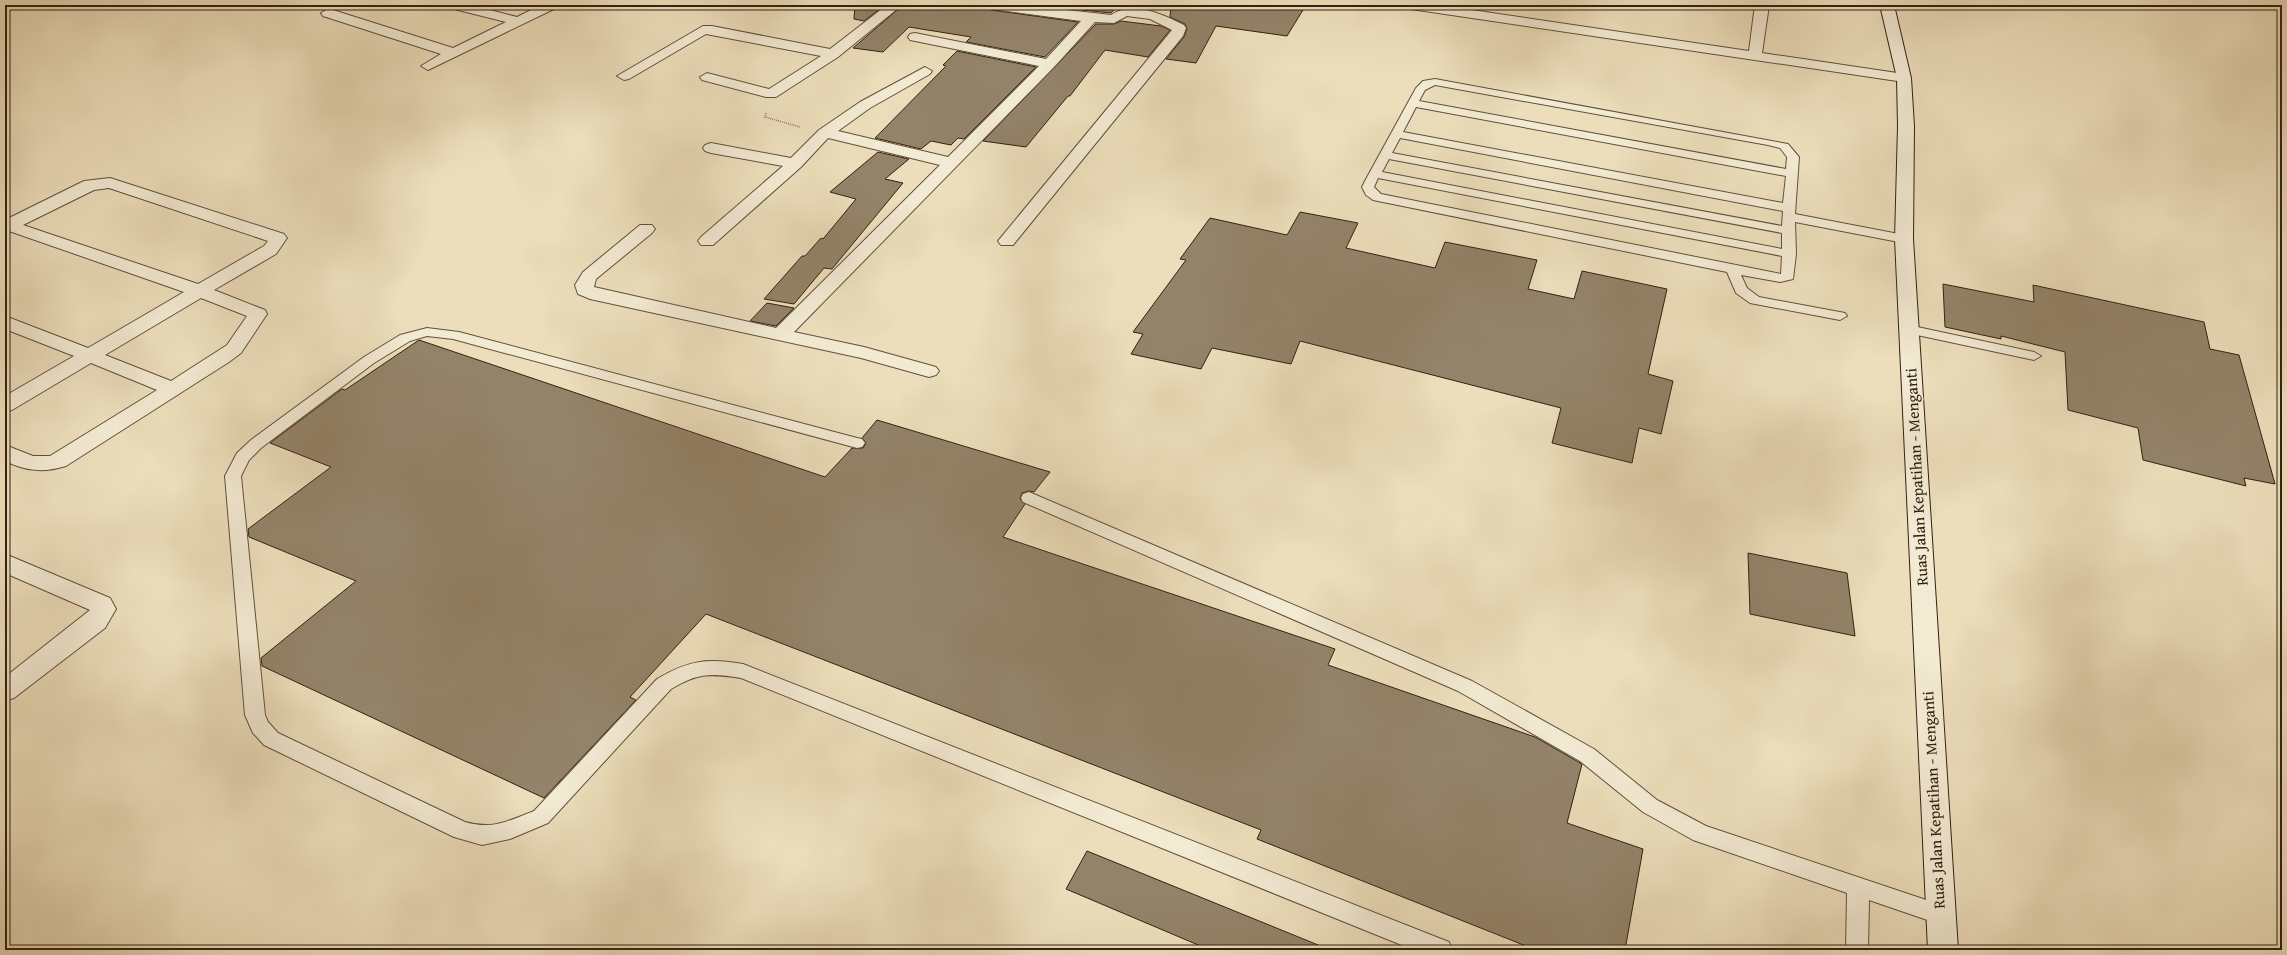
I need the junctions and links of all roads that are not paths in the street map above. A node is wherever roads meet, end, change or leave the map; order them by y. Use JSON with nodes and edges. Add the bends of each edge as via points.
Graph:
{"nodes":[{"id":1,"x":455,"y":5,"type":"edge"},
{"id":2,"x":551,"y":5,"type":"edge"},
{"id":3,"x":895,"y":5,"type":"edge"},
{"id":4,"x":991,"y":5,"type":"edge"},
{"id":5,"x":1411,"y":5,"type":"edge"},
{"id":6,"x":1762,"y":5,"type":"edge"},
{"id":7,"x":1887,"y":5,"type":"edge"},
{"id":8,"x":1158,"y":10,"type":"edge"},
{"id":9,"x":328,"y":13,"type":"dead end"},
{"id":10,"x":1091,"y":18,"type":"junction"},
{"id":11,"x":519,"y":21,"type":"junction"},
{"id":12,"x":915,"y":37,"type":"dead end"},
{"id":13,"x":453,"y":53,"type":"junction"},
{"id":14,"x":833,"y":54,"type":"junction"},
{"id":15,"x":1755,"y":56,"type":"junction"},
{"id":16,"x":1049,"y":64,"type":"junction"},
{"id":17,"x":428,"y":66,"type":"dead end"},
{"id":18,"x":925,"y":71,"type":"dead end"},
{"id":19,"x":624,"y":76,"type":"dead end"},
{"id":20,"x":707,"y":77,"type":"dead end"},
{"id":21,"x":1904,"y":78,"type":"junction"},
{"id":22,"x":1413,"y":103,"type":"junction"},
{"id":23,"x":825,"y":133,"type":"junction"},
{"id":24,"x":1396,"y":134,"type":"junction"},
{"id":25,"x":711,"y":148,"type":"dead end"},
{"id":26,"x":1385,"y":155,"type":"junction"},
{"id":27,"x":950,"y":162,"type":"junction"},
{"id":28,"x":795,"y":164,"type":"junction"},
{"id":29,"x":1375,"y":174,"type":"junction"},
{"id":30,"x":1792,"y":174,"type":"junction"},
{"id":31,"x":1789,"y":212,"type":"junction"},
{"id":32,"x":6,"y":226,"type":"edge"},
{"id":33,"x":646,"y":229,"type":"dead end"},
{"id":34,"x":1790,"y":231,"type":"junction"},
{"id":35,"x":1007,"y":240,"type":"dead end"},
{"id":36,"x":1904,"y":240,"type":"junction"},
{"id":37,"x":707,"y":241,"type":"dead end"},
{"id":38,"x":1790,"y":254,"type":"junction"},
{"id":39,"x":1732,"y":269,"type":"junction"},
{"id":40,"x":199,"y":291,"type":"junction"},
{"id":41,"x":1840,"y":316,"type":"dead end"},
{"id":42,"x":5,"y":322,"type":"edge"},
{"id":43,"x":1908,"y":329,"type":"junction"},
{"id":44,"x":780,"y":335,"type":"junction"},
{"id":45,"x":90,"y":355,"type":"junction"},
{"id":46,"x":2034,"y":356,"type":"dead end"},
{"id":47,"x":929,"y":371,"type":"dead end"},
{"id":48,"x":173,"y":389,"type":"junction"},
{"id":49,"x":5,"y":405,"type":"edge"},
{"id":50,"x":857,"y":443,"type":"dead end"},
{"id":51,"x":6,"y":454,"type":"edge"},
{"id":52,"x":1029,"y":498,"type":"dead end"},
{"id":53,"x":5,"y":563,"type":"edge"},
{"id":54,"x":5,"y":691,"type":"edge"},
{"id":55,"x":1858,"y":886,"type":"junction"},
{"id":56,"x":1939,"y":914,"type":"junction"},
{"id":57,"x":1442,"y":950,"type":"edge"},
{"id":58,"x":1857,"y":950,"type":"edge"},
{"id":59,"x":1943,"y":950,"type":"edge"}],
"edges":[{"from":1,"to":11,"type":"street"},
{"from":2,"to":11,"type":"street"},
{"from":3,"to":14,"type":"street"},
{"from":4,"to":10,"type":"street"},
{"from":5,"to":15,"type":"street"},
{"from":6,"to":15,"type":"street"},
{"from":7,"to":21,"type":"street","name":"Ruas Jalan Kepatihan - Menganti"},
{"from":8,"to":10,"type":"street","via":[[1124,12],[1114,19]]},
{"from":8,"to":35,"type":"street","via":[[1179,28],[1178,33]]},
{"from":9,"to":13,"type":"street"},
{"from":10,"to":16,"type":"street"},
{"from":11,"to":13,"type":"street"},
{"from":12,"to":16,"type":"street"},
{"from":13,"to":17,"type":"street"},
{"from":14,"to":19,"type":"street","via":[[703,30]]},
{"from":14,"to":20,"type":"street","via":[[771,94]]},
{"from":15,"to":21,"type":"street"},
{"from":16,"to":27,"type":"street"},
{"from":18,"to":23,"type":"street","via":[[865,104]]},
{"from":21,"to":36,"type":"street","name":"Ruas Jalan Kepatihan - Menganti"},
{"from":22,"to":24,"type":"lane"},
{"from":22,"to":30,"type":"lane"},
{"from":22,"to":30,"type":"lane","via":[[1421,88],[1427,83],[1442,82],[1752,139],[1784,146],[1790,151],[1793,157]]},
{"from":23,"to":27,"type":"street"},
{"from":23,"to":28,"type":"street"},
{"from":24,"to":26,"type":"lane"},
{"from":24,"to":31,"type":"lane"},
{"from":25,"to":28,"type":"street"},
{"from":26,"to":29,"type":"lane"},
{"from":26,"to":34,"type":"lane"},
{"from":27,"to":44,"type":"street"},
{"from":28,"to":37,"type":"street"},
{"from":29,"to":38,"type":"lane"},
{"from":29,"to":39,"type":"lane","via":[[1368,187],[1377,197]]},
{"from":30,"to":31,"type":"lane"},
{"from":31,"to":34,"type":"lane"},
{"from":31,"to":36,"type":"lane"},
{"from":32,"to":40,"type":"street"},
{"from":32,"to":40,"type":"street","via":[[90,185],[110,183],[278,238],[270,250]]},
{"from":33,"to":44,"type":"street","via":[[589,276],[584,285],[585,290]]},
{"from":34,"to":38,"type":"lane"},
{"from":36,"to":43,"type":"street","name":"Ruas Jalan Kepatihan - Menganti"},
{"from":38,"to":39,"type":"lane","via":[[1787,277]]},
{"from":39,"to":41,"type":"lane","via":[[1741,290],[1755,300]]},
{"from":40,"to":45,"type":"street"},
{"from":40,"to":48,"type":"street","via":[[258,314],[234,349]]},
{"from":42,"to":45,"type":"street"},
{"from":43,"to":46,"type":"lane"},
{"from":43,"to":56,"type":"street","name":"Ruas Jalan Kepatihan - Menganti"},
{"from":44,"to":47,"type":"street","via":[[864,353]]},
{"from":45,"to":48,"type":"street"},
{"from":45,"to":49,"type":"street"},
{"from":48,"to":51,"type":"street","via":[[50,464],[33,465]]},
{"from":50,"to":57,"type":"lane","via":[[454,335],[427,332],[405,338],[363,365],[256,444],[243,457],[233,476],[255,715],[260,727],[271,739],[461,830],[482,836],[510,830],[541,817],[664,684],[687,670],[712,666],[743,671]]},
{"from":52,"to":55,"type":"lane","via":[[1465,686],[1587,755],[1650,806],[1700,833]]},
{"from":53,"to":54,"type":"street","via":[[101,605],[104,609],[96,621]]},
{"from":55,"to":56,"type":"lane"},
{"from":55,"to":58,"type":"lane"},
{"from":56,"to":59,"type":"street","name":"Ruas Jalan Kepatihan - Menganti"}]}
